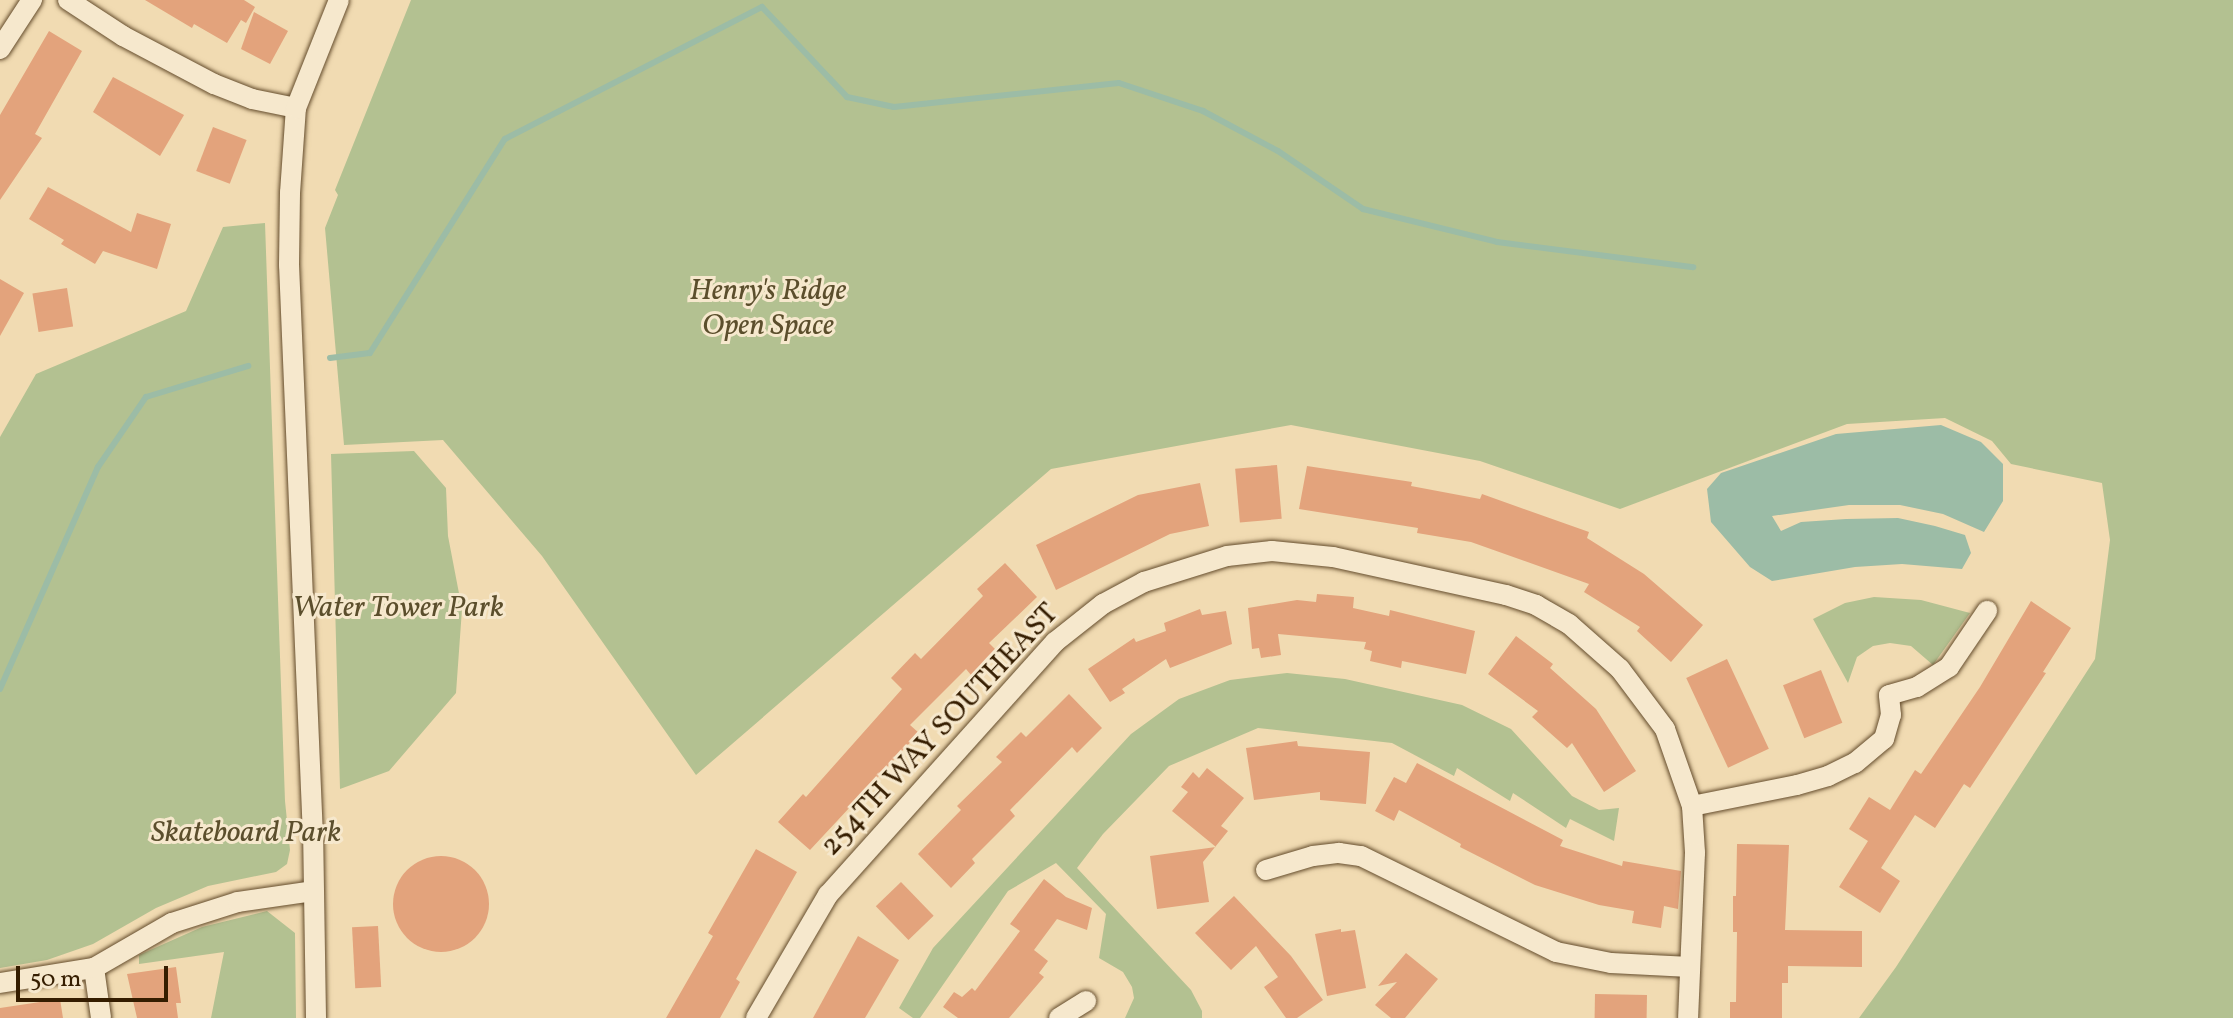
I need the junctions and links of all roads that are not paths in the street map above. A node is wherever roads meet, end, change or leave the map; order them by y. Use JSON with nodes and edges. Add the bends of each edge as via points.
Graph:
{"nodes":[{"id":1,"x":32,"y":0,"type":"edge"},
{"id":2,"x":68,"y":0,"type":"edge"},
{"id":3,"x":339,"y":0,"type":"edge"},
{"id":4,"x":0,"y":49,"type":"edge"},
{"id":5,"x":296,"y":108,"type":"junction"},
{"id":6,"x":1987,"y":611,"type":"dead end"},
{"id":7,"x":1692,"y":806,"type":"junction"},
{"id":8,"x":1266,"y":870,"type":"dead end"},
{"id":9,"x":313,"y":891,"type":"junction"},
{"id":10,"x":1690,"y":967,"type":"junction"},
{"id":11,"x":94,"y":968,"type":"junction"},
{"id":12,"x":0,"y":983,"type":"edge"},
{"id":13,"x":1086,"y":1001,"type":"dead end"},
{"id":14,"x":101,"y":1018,"type":"edge"},
{"id":15,"x":316,"y":1018,"type":"edge"},
{"id":16,"x":756,"y":1018,"type":"edge"},
{"id":17,"x":1059,"y":1018,"type":"edge"},
{"id":18,"x":1688,"y":1018,"type":"edge"}],
"edges":[{"from":1,"to":4,"type":"street"},
{"from":2,"to":5,"type":"street","via":[[214,84]]},
{"from":3,"to":5,"type":"street"},
{"from":5,"to":9,"type":"street","via":[[289,265]]},
{"from":6,"to":7,"type":"street","via":[[1949,667],[1917,687],[1889,695],[1891,715],[1884,739],[1855,763],[1797,785]]},
{"from":7,"to":10,"type":"street","name":"254TH WAY SOUTHEAST"},
{"from":7,"to":16,"type":"street","name":"254TH WAY SOUTHEAST","via":[[1665,729],[1647,703],[1595,644],[1536,605],[1333,557],[1272,551],[1227,556],[1144,582],[1103,604],[1055,642],[828,895]]},
{"from":8,"to":10,"type":"street","via":[[1313,856],[1361,856],[1556,952],[1611,963]]},
{"from":9,"to":11,"type":"street","via":[[238,902],[172,923]]},
{"from":9,"to":15,"type":"street"},
{"from":10,"to":18,"type":"street","name":"254TH WAY SOUTHEAST"},
{"from":11,"to":12,"type":"street"},
{"from":11,"to":14,"type":"street"},
{"from":13,"to":17,"type":"street"}]}
